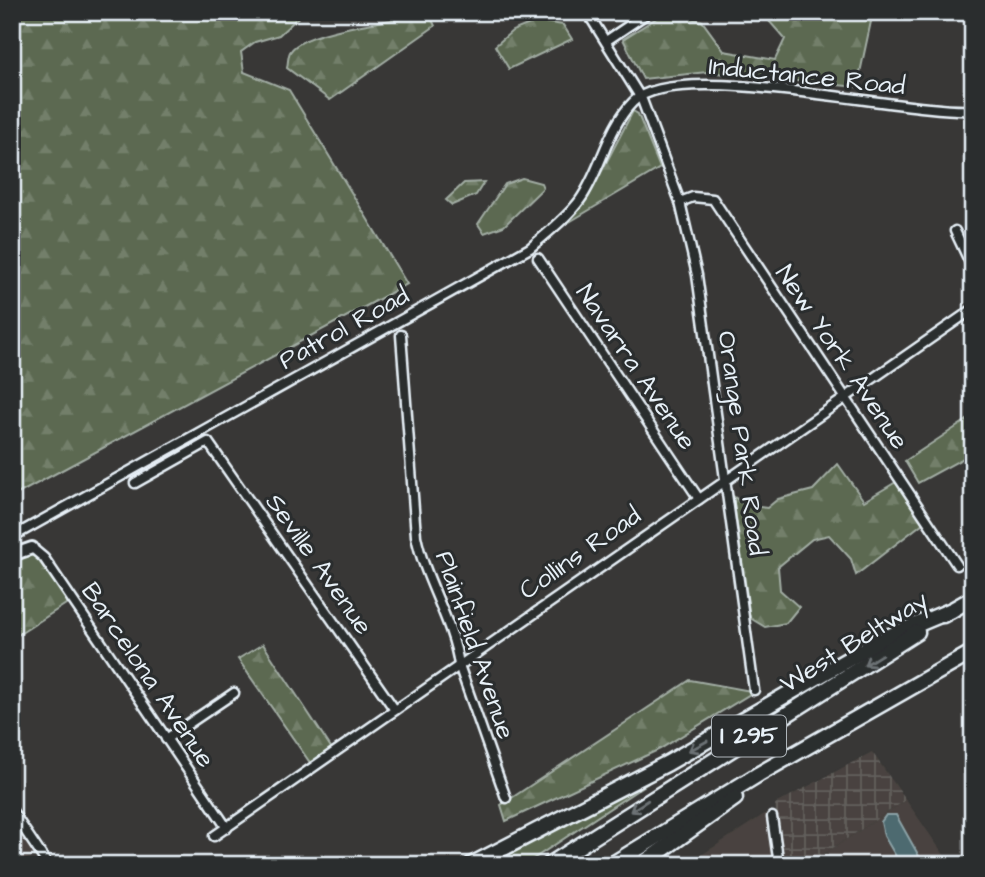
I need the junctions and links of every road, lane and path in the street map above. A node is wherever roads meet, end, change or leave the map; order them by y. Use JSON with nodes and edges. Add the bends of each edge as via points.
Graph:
{"nodes":[{"id":1,"x":587,"y":12,"type":"edge"},
{"id":2,"x":649,"y":12,"type":"edge"},
{"id":3,"x":606,"y":41,"type":"junction"},
{"id":4,"x":639,"y":96,"type":"junction"},
{"id":5,"x":973,"y":110,"type":"edge"},
{"id":6,"x":680,"y":202,"type":"junction"},
{"id":7,"x":955,"y":231,"type":"dead end"},
{"id":8,"x":538,"y":258,"type":"dead end"},
{"id":9,"x":973,"y":269,"type":"edge"},
{"id":10,"x":973,"y":309,"type":"edge"},
{"id":11,"x":401,"y":335,"type":"dead end"},
{"id":12,"x":843,"y":398,"type":"junction"},
{"id":13,"x":726,"y":480,"type":"junction"},
{"id":14,"x":135,"y":483,"type":"dead end"},
{"id":15,"x":699,"y":499,"type":"junction"},
{"id":16,"x":12,"y":537,"type":"edge"},
{"id":17,"x":32,"y":548,"type":"joint"},
{"id":18,"x":12,"y":555,"type":"edge"},
{"id":19,"x":957,"y":565,"type":"dead end"},
{"id":20,"x":973,"y":598,"type":"edge"},
{"id":21,"x":952,"y":610,"type":"junction"},
{"id":22,"x":973,"y":652,"type":"edge"},
{"id":23,"x":459,"y":665,"type":"junction"},
{"id":24,"x":754,"y":690,"type":"dead end"},
{"id":25,"x":234,"y":693,"type":"dead end"},
{"id":26,"x":395,"y":710,"type":"junction"},
{"id":27,"x":166,"y":739,"type":"junction"},
{"id":28,"x":802,"y":751,"type":"junction"},
{"id":29,"x":506,"y":798,"type":"dead end"},
{"id":30,"x":12,"y":811,"type":"edge"},
{"id":31,"x":772,"y":817,"type":"dead end"},
{"id":32,"x":228,"y":828,"type":"junction"},
{"id":33,"x":214,"y":836,"type":"dead end"},
{"id":34,"x":973,"y":859,"type":"edge"},
{"id":35,"x":48,"y":865,"type":"edge"},
{"id":36,"x":471,"y":865,"type":"edge"},
{"id":37,"x":549,"y":865,"type":"edge"},
{"id":38,"x":611,"y":865,"type":"edge"},
{"id":39,"x":641,"y":865,"type":"edge"},
{"id":40,"x":779,"y":865,"type":"edge"},
{"id":41,"x":965,"y":865,"type":"edge"}],
"edges":[{"from":1,"to":3,"type":"street","name":"Orange Park Road"},
{"from":2,"to":3,"type":"street"},
{"from":3,"to":4,"type":"street","name":"Orange Park Road"},
{"from":4,"to":5,"type":"street","name":"Inductance Road","via":[[663,87],[711,84],[922,109]]},
{"from":4,"to":6,"type":"street","name":"Orange Park Road"},
{"from":4,"to":16,"type":"street","name":"Patrol Road","via":[[625,113],[580,200],[530,248]]},
{"from":6,"to":12,"type":"street","name":"New York Avenue","via":[[713,198]]},
{"from":6,"to":13,"type":"street","name":"Orange Park Road","via":[[697,275]]},
{"from":7,"to":9,"type":"street"},
{"from":8,"to":15,"type":"street","name":"Navarra Avenue"},
{"from":10,"to":12,"type":"street","name":"Collins Road"},
{"from":11,"to":23,"type":"street","name":"Plainfield Avenue","via":[[416,536]]},
{"from":12,"to":13,"type":"street","name":"Collins Road"},
{"from":12,"to":19,"type":"street","name":"New York Avenue"},
{"from":13,"to":15,"type":"street","name":"Collins Road"},
{"from":13,"to":24,"type":"street","name":"Orange Park Road"},
{"from":14,"to":26,"type":"street","name":"Seville Avenue","via":[[208,442]]},
{"from":15,"to":23,"type":"street","name":"Collins Road"},
{"from":17,"to":18,"type":"street"},
{"from":17,"to":27,"type":"street","name":"Barcelona Avenue","via":[[44,558]]},
{"from":20,"to":21,"type":"highway","name":"West Beltway","number":"I 295"},
{"from":21,"to":36,"type":"highway","one_way":true,"via":[[885,638],[668,763]]},
{"from":21,"to":37,"type":"highway","name":"West Beltway","number":"I 295","one_way":true},
{"from":22,"to":28,"type":"highway","number":"I 295"},
{"from":23,"to":26,"type":"street","name":"Collins Road"},
{"from":23,"to":29,"type":"street","name":"Plainfield Avenue"},
{"from":25,"to":27,"type":"street"},
{"from":26,"to":32,"type":"street","name":"Collins Road"},
{"from":27,"to":32,"type":"street","name":"Barcelona Avenue"},
{"from":28,"to":38,"type":"highway","number":"I 295"},
{"from":28,"to":39,"type":"highway"},
{"from":30,"to":35,"type":"street"},
{"from":31,"to":40,"type":"street"},
{"from":32,"to":33,"type":"street","name":"Collins Road"},
{"from":34,"to":41,"type":"street"}]}
